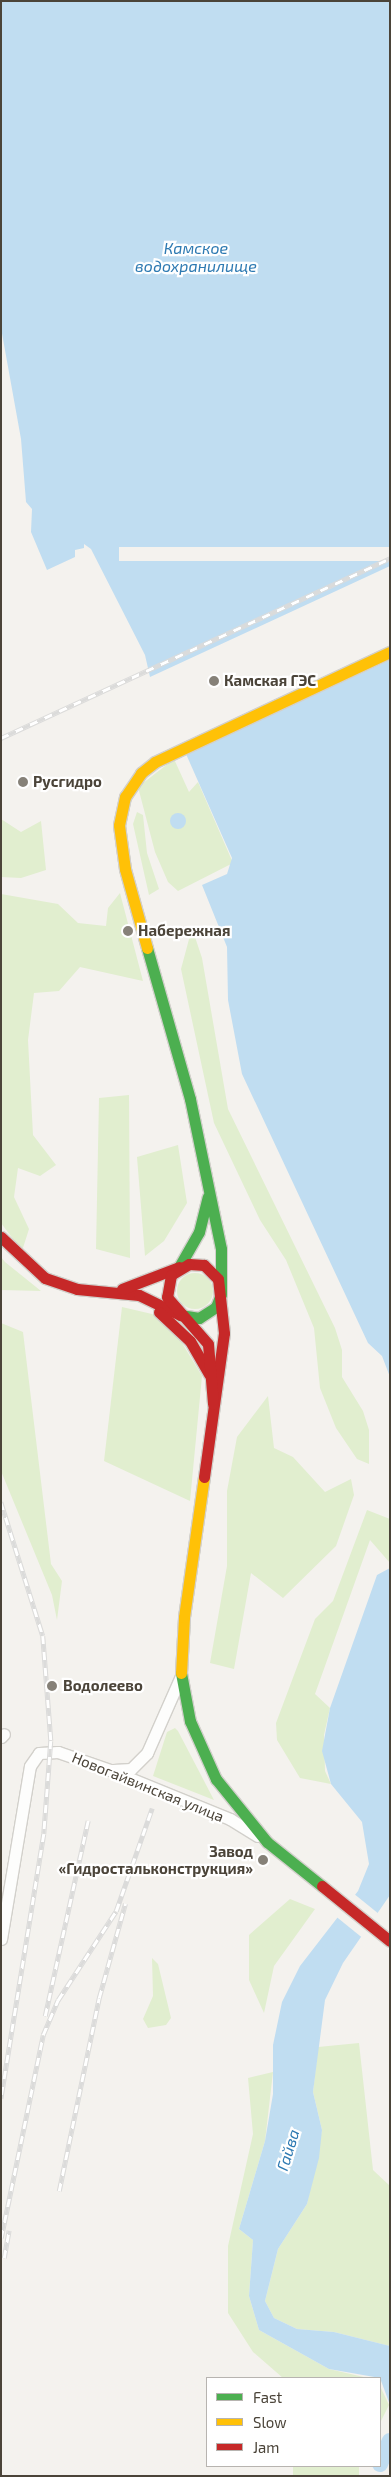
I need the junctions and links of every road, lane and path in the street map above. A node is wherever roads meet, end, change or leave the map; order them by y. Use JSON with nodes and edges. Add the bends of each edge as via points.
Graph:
{"nodes":[{"id":1,"x":390,"y":652,"type":"edge"},
{"id":2,"x":210,"y":1184,"type":"junction"},
{"id":3,"x":1,"y":1237,"type":"edge"},
{"id":4,"x":179,"y":1267,"type":"junction"},
{"id":5,"x":221,"y":1288,"type":"junction"},
{"id":6,"x":117,"y":1290,"type":"junction"},
{"id":7,"x":180,"y":1315,"type":"junction"},
{"id":8,"x":213,"y":1404,"type":"junction"},
{"id":9,"x":181,"y":1675,"type":"junction"},
{"id":10,"x":110,"y":1770,"type":"junction"},
{"id":11,"x":267,"y":1842,"type":"junction"},
{"id":12,"x":1,"y":1939,"type":"edge"},
{"id":13,"x":390,"y":1941,"type":"edge"}],
"edges":[{"from":1,"to":2,"type":"main road","via":[[183,749],[140,773],[125,797],[119,839]]},
{"from":2,"to":4,"type":"main road","via":[[203,1220]]},
{"from":2,"to":5,"type":"main road","via":[[221,1249]]},
{"from":3,"to":6,"type":"main road","via":[[45,1278],[77,1289]]},
{"from":4,"to":5,"type":"main road","via":[[194,1263],[208,1267]]},
{"from":4,"to":6,"type":"main road"},
{"from":4,"to":7,"type":"main road","via":[[166,1292],[171,1308]]},
{"from":5,"to":7,"type":"main road","via":[[218,1303],[208,1314],[194,1318]]},
{"from":5,"to":8,"type":"main road","via":[[224,1347]]},
{"from":6,"to":7,"type":"main road","via":[[149,1299]]},
{"from":6,"to":8,"type":"main road","via":[[149,1306],[183,1332],[211,1378]]},
{"from":7,"to":8,"type":"main road","via":[[208,1344]]},
{"from":8,"to":9,"type":"main road","via":[[184,1617]]},
{"from":9,"to":10,"type":"street","via":[[147,1753],[131,1769]]},
{"from":9,"to":11,"type":"main road","via":[[190,1722],[208,1764]]},
{"from":10,"to":11,"type":"street","name":"Новогайвинская улица","via":[[230,1819]]},
{"from":10,"to":12,"type":"street","name":"Новогайвинская улица","via":[[51,1751],[36,1754],[30,1766]]},
{"from":11,"to":13,"type":"main road"}]}
